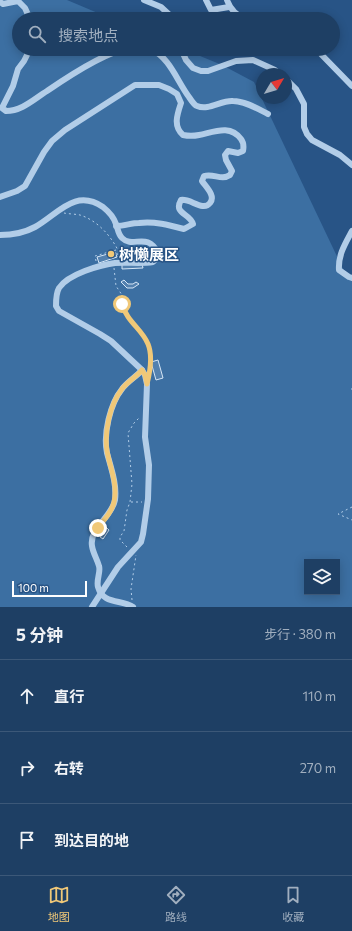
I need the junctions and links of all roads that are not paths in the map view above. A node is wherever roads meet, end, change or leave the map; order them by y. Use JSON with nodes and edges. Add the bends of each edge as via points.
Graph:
{"nodes":[{"id":1,"x":144,"y":0,"type":"edge"},
{"id":2,"x":206,"y":0,"type":"edge"},
{"id":3,"x":227,"y":0,"type":"edge"},
{"id":4,"x":0,"y":2,"type":"edge"},
{"id":5,"x":229,"y":7,"type":"junction"},
{"id":6,"x":27,"y":12,"type":"edge"},
{"id":7,"x":166,"y":12,"type":"edge"},
{"id":8,"x":234,"y":12,"type":"edge"},
{"id":9,"x":26,"y":56,"type":"edge"},
{"id":10,"x":108,"y":56,"type":"edge"},
{"id":11,"x":162,"y":56,"type":"edge"},
{"id":12,"x":184,"y":56,"type":"edge"},
{"id":13,"x":323,"y":56,"type":"edge"},
{"id":14,"x":271,"y":68,"type":"edge"},
{"id":15,"x":292,"y":85,"type":"edge"},
{"id":16,"x":352,"y":86,"type":"edge"},
{"id":17,"x":268,"y":114,"type":"dead end"},
{"id":18,"x":352,"y":165,"type":"edge"},
{"id":19,"x":0,"y":197,"type":"edge"},
{"id":20,"x":116,"y":226,"type":"junction"},
{"id":21,"x":352,"y":231,"type":"edge"},
{"id":22,"x":0,"y":235,"type":"edge"},
{"id":23,"x":352,"y":278,"type":"edge"},
{"id":24,"x":146,"y":371,"type":"junction"},
{"id":25,"x":101,"y":592,"type":"junction"},
{"id":26,"x":133,"y":604,"type":"edge"},
{"id":27,"x":92,"y":607,"type":"edge"}],
"edges":[{"from":1,"to":7,"type":"street"},
{"from":2,"to":5,"type":"street","via":[[211,10]]},
{"from":3,"to":5,"type":"street"},
{"from":4,"to":6,"type":"street","via":[[3,4],[18,1]]},
{"from":5,"to":8,"type":"street"},
{"from":9,"to":10,"type":"street","via":[[3,103],[2,108],[6,111],[21,108],[61,81]]},
{"from":11,"to":17,"type":"street","via":[[196,106],[205,108],[234,101]]},
{"from":12,"to":14,"type":"street","via":[[194,68],[201,71],[236,61],[253,60]]},
{"from":13,"to":16,"type":"street"},
{"from":15,"to":18,"type":"street","via":[[304,104],[304,127],[307,134],[312,140],[340,155]]},
{"from":19,"to":20,"type":"street","via":[[17,192],[25,186],[52,141],[65,130],[135,85],[159,85],[176,94],[181,103],[177,128],[183,136],[198,136],[225,130],[238,135],[244,146],[243,151],[228,151],[225,155],[232,170],[230,175],[226,178],[204,176],[202,181],[212,194],[210,204],[201,206],[186,199],[181,200],[178,205],[179,210],[192,221],[193,224],[189,227],[184,229],[154,222]]},
{"from":20,"to":22,"type":"street","via":[[109,213],[94,202],[85,200],[70,202],[35,227],[12,235]]},
{"from":20,"to":24,"type":"street","via":[[122,239],[132,242],[143,241],[156,248],[156,259],[153,262],[116,263],[78,274],[59,287],[56,306],[60,311],[111,341]]},
{"from":21,"to":23,"type":"street","via":[[340,254],[339,263],[339,270]]},
{"from":24,"to":25,"type":"street","via":[[145,437],[149,465],[144,534],[141,542],[118,567]]},
{"from":24,"to":25,"type":"street","via":[[121,390],[107,422],[106,444],[116,494],[112,509],[92,538],[100,567],[98,586]]},
{"from":25,"to":26,"type":"street","via":[[110,600]]},
{"from":25,"to":27,"type":"street"}]}
